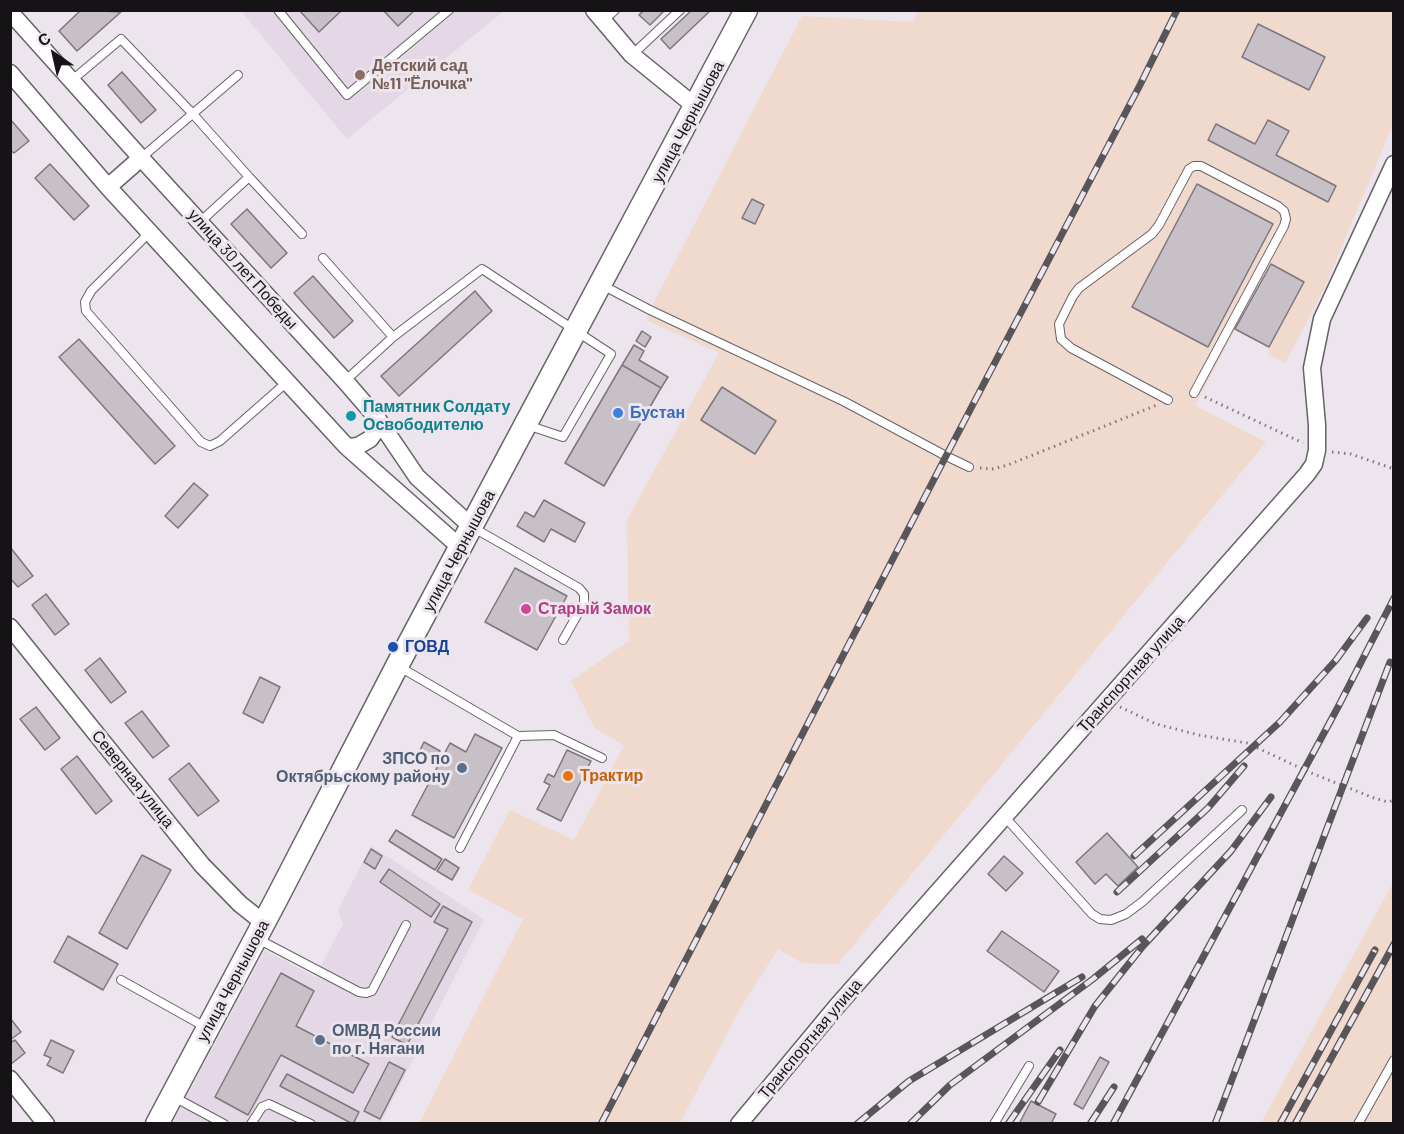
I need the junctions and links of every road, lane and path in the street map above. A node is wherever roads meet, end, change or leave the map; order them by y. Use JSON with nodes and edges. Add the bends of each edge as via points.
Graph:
{"nodes":[{"id":1,"x":278,"y":10,"type":"edge"},
{"id":2,"x":450,"y":10,"type":"edge"},
{"id":3,"x":680,"y":10,"type":"edge"},
{"id":4,"x":746,"y":10,"type":"edge"},
{"id":5,"x":10,"y":12,"type":"edge"},
{"id":6,"x":604,"y":14,"type":"edge"},
{"id":7,"x":16,"y":30,"type":"edge"},
{"id":8,"x":632,"y":56,"type":"junction"},
{"id":9,"x":10,"y":73,"type":"edge"},
{"id":10,"x":238,"y":75,"type":"dead end"},
{"id":11,"x":71,"y":81,"type":"junction"},
{"id":12,"x":696,"y":107,"type":"junction"},
{"id":13,"x":192,"y":113,"type":"junction"},
{"id":14,"x":141,"y":158,"type":"junction"},
{"id":15,"x":1394,"y":164,"type":"edge"},
{"id":16,"x":249,"y":177,"type":"junction"},
{"id":17,"x":108,"y":187,"type":"junction"},
{"id":18,"x":200,"y":222,"type":"junction"},
{"id":19,"x":150,"y":232,"type":"junction"},
{"id":20,"x":302,"y":234,"type":"dead end"},
{"id":21,"x":323,"y":258,"type":"dead end"},
{"id":22,"x":602,"y":284,"type":"junction"},
{"id":23,"x":577,"y":331,"type":"junction"},
{"id":24,"x":393,"y":338,"type":"junction"},
{"id":25,"x":345,"y":381,"type":"junction"},
{"id":26,"x":287,"y":382,"type":"junction"},
{"id":27,"x":1194,"y":393,"type":"joint"},
{"id":28,"x":1168,"y":400,"type":"joint"},
{"id":29,"x":377,"y":418,"type":"junction"},
{"id":30,"x":527,"y":425,"type":"junction"},
{"id":31,"x":347,"y":447,"type":"junction"},
{"id":32,"x":1317,"y":450,"type":"junction"},
{"id":33,"x":969,"y":467,"type":"joint"},
{"id":34,"x":1394,"y":469,"type":"edge"},
{"id":35,"x":472,"y":527,"type":"junction"},
{"id":36,"x":462,"y":548,"type":"junction"},
{"id":37,"x":10,"y":627,"type":"edge"},
{"id":38,"x":563,"y":640,"type":"dead end"},
{"id":39,"x":398,"y":666,"type":"junction"},
{"id":40,"x":1108,"y":700,"type":"junction"},
{"id":41,"x":518,"y":736,"type":"junction"},
{"id":42,"x":602,"y":758,"type":"dead end"},
{"id":43,"x":1394,"y":800,"type":"edge"},
{"id":44,"x":1242,"y":810,"type":"dead end"},
{"id":45,"x":1004,"y":816,"type":"junction"},
{"id":46,"x":460,"y":848,"type":"dead end"},
{"id":47,"x":406,"y":925,"type":"dead end"},
{"id":48,"x":260,"y":931,"type":"junction"},
{"id":49,"x":121,"y":980,"type":"dead end"},
{"id":50,"x":207,"y":1028,"type":"junction"},
{"id":51,"x":1394,"y":1060,"type":"edge"},
{"id":52,"x":1029,"y":1066,"type":"dead end"},
{"id":53,"x":10,"y":1079,"type":"edge"},
{"id":54,"x":172,"y":1096,"type":"junction"},
{"id":55,"x":46,"y":1124,"type":"edge"},
{"id":56,"x":157,"y":1124,"type":"edge"},
{"id":57,"x":224,"y":1124,"type":"edge"},
{"id":58,"x":251,"y":1124,"type":"edge"},
{"id":59,"x":311,"y":1124,"type":"edge"},
{"id":60,"x":739,"y":1124,"type":"edge"},
{"id":61,"x":994,"y":1124,"type":"edge"},
{"id":62,"x":1358,"y":1124,"type":"edge"}],
"edges":[{"from":1,"to":2,"type":"lane","via":[[347,95]]},
{"from":3,"to":8,"type":"lane"},
{"from":4,"to":12,"type":"main road","name":"улица Чернышова"},
{"from":5,"to":7,"type":"street","name":"улица 30 лет Победы"},
{"from":6,"to":8,"type":"street"},
{"from":7,"to":11,"type":"street","name":"улица 30 лет Победы"},
{"from":8,"to":12,"type":"street"},
{"from":9,"to":17,"type":"street"},
{"from":10,"to":13,"type":"lane"},
{"from":11,"to":13,"type":"lane","via":[[121,39]]},
{"from":11,"to":14,"type":"street","name":"улица 30 лет Победы"},
{"from":12,"to":22,"type":"main road","name":"улица Чернышова"},
{"from":13,"to":14,"type":"lane"},
{"from":13,"to":16,"type":"lane"},
{"from":14,"to":17,"type":"street"},
{"from":14,"to":18,"type":"street","name":"улица 30 лет Победы"},
{"from":15,"to":32,"type":"street","name":"Транспортная улица","via":[[1322,319],[1312,368]]},
{"from":16,"to":18,"type":"lane"},
{"from":16,"to":20,"type":"lane"},
{"from":17,"to":19,"type":"street"},
{"from":18,"to":25,"type":"street","name":"улица 30 лет Победы"},
{"from":19,"to":26,"type":"street"},
{"from":19,"to":26,"type":"lane","via":[[91,291],[84,302],[86,311],[201,442],[210,446],[220,441]]},
{"from":21,"to":24,"type":"lane"},
{"from":22,"to":23,"type":"main road","name":"улица Чернышова"},
{"from":22,"to":33,"type":"lane"},
{"from":23,"to":24,"type":"lane","via":[[482,269]]},
{"from":23,"to":30,"type":"main road","name":"улица Чернышова"},
{"from":23,"to":30,"type":"lane","via":[[611,354],[563,437]]},
{"from":24,"to":25,"type":"lane"},
{"from":25,"to":29,"type":"street","name":"улица 30 лет Победы"},
{"from":26,"to":31,"type":"street"},
{"from":27,"to":28,"type":"lane","via":[[1286,219],[1278,206],[1201,166],[1189,169],[1152,234],[1079,288],[1059,324],[1061,339],[1071,348]]},
{"from":27,"to":32,"type":"path"},
{"from":28,"to":33,"type":"path","via":[[1008,465],[992,469]]},
{"from":29,"to":31,"type":"street","via":[[377,429],[370,439]]},
{"from":29,"to":35,"type":"street","name":"улица 30 лет Победы","via":[[417,477]]},
{"from":30,"to":35,"type":"main road","name":"улица Чернышова"},
{"from":31,"to":36,"type":"street"},
{"from":32,"to":34,"type":"path","via":[[1351,454]]},
{"from":32,"to":40,"type":"street","name":"Транспортная улица","via":[[1314,464],[1295,490]]},
{"from":35,"to":36,"type":"main road","name":"улица Чернышова"},
{"from":35,"to":38,"type":"lane","via":[[584,594],[584,603]]},
{"from":36,"to":39,"type":"main road","name":"улица Чернышова"},
{"from":37,"to":48,"type":"street","name":"Северная улица"},
{"from":39,"to":41,"type":"lane"},
{"from":39,"to":48,"type":"main road","name":"улица Чернышова"},
{"from":40,"to":43,"type":"path","via":[[1156,724],[1247,743],[1374,798]]},
{"from":40,"to":45,"type":"street","name":"Транспортная улица"},
{"from":41,"to":42,"type":"lane","via":[[554,735]]},
{"from":41,"to":46,"type":"lane"},
{"from":44,"to":45,"type":"lane","via":[[1142,902],[1111,920],[1092,914]]},
{"from":45,"to":60,"type":"street","name":"Транспортная улица"},
{"from":47,"to":48,"type":"lane","via":[[372,991],[366,993]]},
{"from":48,"to":50,"type":"main road","name":"улица Чернышова"},
{"from":49,"to":50,"type":"lane"},
{"from":50,"to":54,"type":"main road","name":"улица Чернышова"},
{"from":51,"to":62,"type":"lane"},
{"from":52,"to":61,"type":"lane"},
{"from":53,"to":55,"type":"street"},
{"from":54,"to":56,"type":"main road","name":"улица Чернышова"},
{"from":54,"to":57,"type":"lane"},
{"from":58,"to":59,"type":"lane","via":[[262,1107],[269,1104]]}]}
